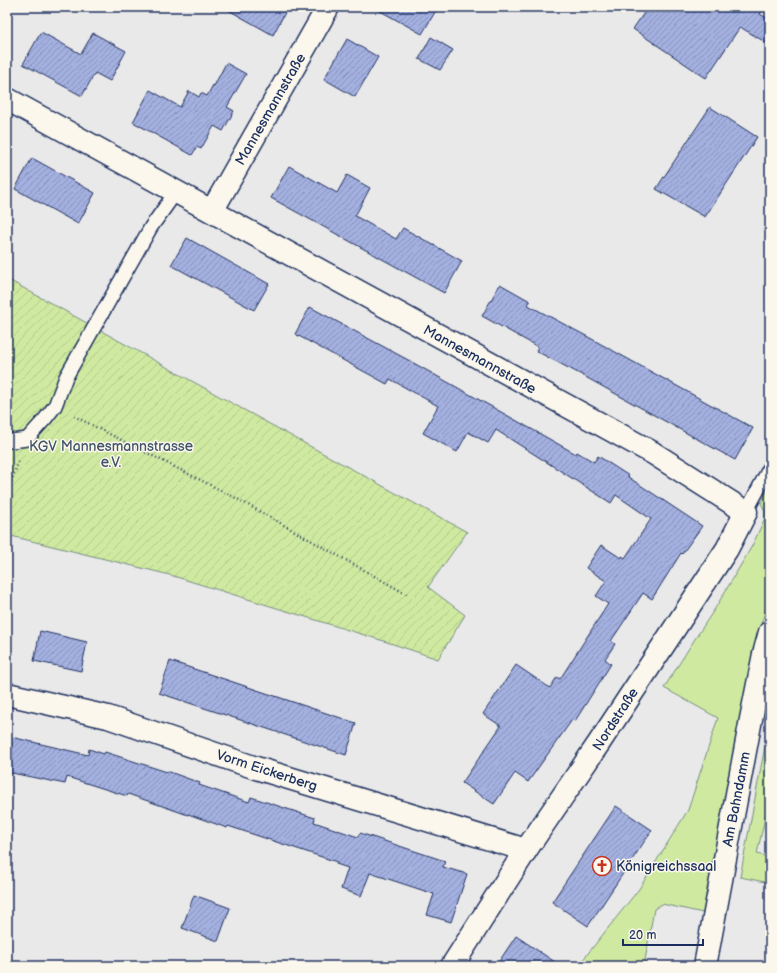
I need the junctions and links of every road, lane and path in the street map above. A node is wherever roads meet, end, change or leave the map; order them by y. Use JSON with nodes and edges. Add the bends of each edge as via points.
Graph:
{"nodes":[{"id":1,"x":328,"y":7,"type":"edge"},
{"id":2,"x":7,"y":99,"type":"edge"},
{"id":3,"x":176,"y":192,"type":"junction"},
{"id":4,"x":212,"y":211,"type":"junction"},
{"id":5,"x":55,"y":406,"type":"junction"},
{"id":6,"x":27,"y":439,"type":"junction"},
{"id":7,"x":7,"y":440,"type":"edge"},
{"id":8,"x":770,"y":467,"type":"edge"},
{"id":9,"x":7,"y":498,"type":"edge"},
{"id":10,"x":746,"y":512,"type":"junction"},
{"id":11,"x":408,"y":595,"type":"dead end"},
{"id":12,"x":770,"y":632,"type":"edge"},
{"id":13,"x":7,"y":694,"type":"edge"},
{"id":14,"x":526,"y":850,"type":"junction"},
{"id":15,"x":452,"y":966,"type":"edge"},
{"id":16,"x":705,"y":966,"type":"edge"}],
"edges":[{"from":1,"to":4,"type":"street","name":"Mannesmannstraße"},
{"from":2,"to":3,"type":"street","name":"Mannesmannstraße"},
{"from":3,"to":4,"type":"street","name":"Mannesmannstraße"},
{"from":3,"to":5,"type":"lane","via":[[147,234],[66,377]]},
{"from":4,"to":10,"type":"street","name":"Mannesmannstraße","via":[[653,453]]},
{"from":5,"to":6,"type":"lane"},
{"from":5,"to":11,"type":"path","via":[[234,498]]},
{"from":6,"to":7,"type":"lane"},
{"from":6,"to":9,"type":"path"},
{"from":8,"to":10,"type":"lane","name":"Nordstraße"},
{"from":10,"to":14,"type":"street","name":"Nordstraße","via":[[727,549]]},
{"from":12,"to":16,"type":"street","name":"Am Bahndamm","via":[[751,719]]},
{"from":13,"to":14,"type":"street","name":"Vorm Eickerberg","via":[[108,717],[256,768]]},
{"from":14,"to":15,"type":"street","name":"Nordstraße"}]}
